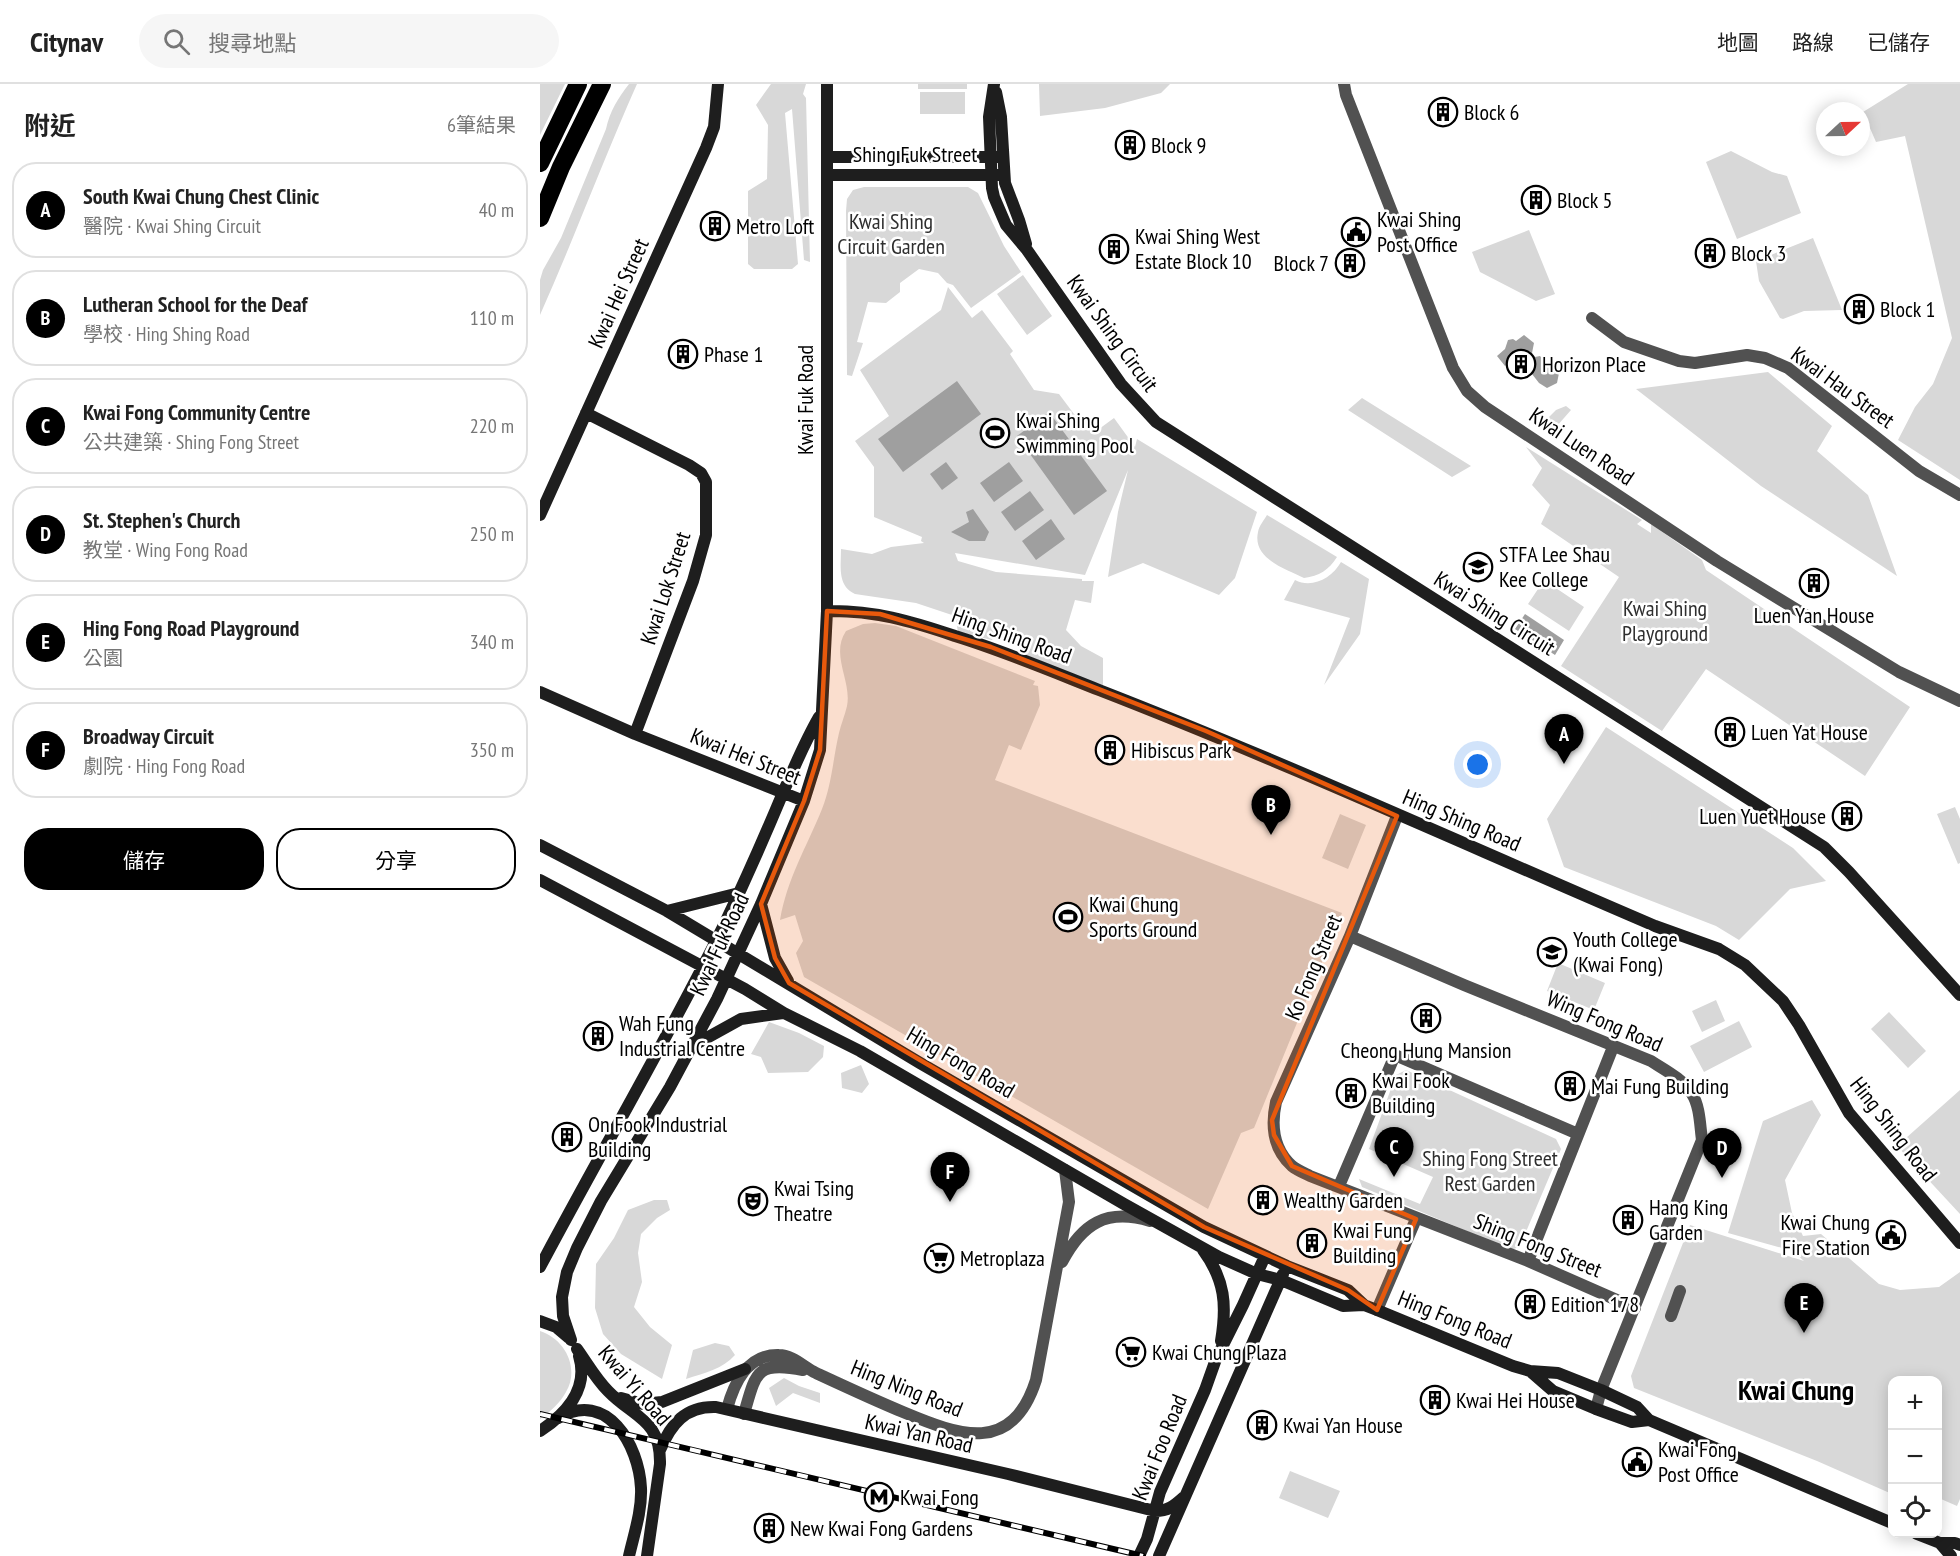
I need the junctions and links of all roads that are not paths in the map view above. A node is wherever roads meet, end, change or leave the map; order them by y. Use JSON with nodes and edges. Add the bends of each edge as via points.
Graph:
{"nodes":[{"id":1,"x":578,"y":84,"type":"edge"},
{"id":2,"x":602,"y":84,"type":"edge"},
{"id":3,"x":718,"y":84,"type":"edge"},
{"id":4,"x":827,"y":84,"type":"edge"},
{"id":5,"x":1344,"y":84,"type":"edge"},
{"id":6,"x":994,"y":85,"type":"edge"},
{"id":7,"x":827,"y":157,"type":"junction"},
{"id":8,"x":997,"y":157,"type":"junction"},
{"id":9,"x":540,"y":163,"type":"edge"},
{"id":10,"x":827,"y":175,"type":"junction"},
{"id":11,"x":998,"y":175,"type":"junction"},
{"id":12,"x":540,"y":218,"type":"edge"},
{"id":13,"x":1592,"y":318,"type":"dead end"},
{"id":14,"x":586,"y":412,"type":"junction"},
{"id":15,"x":1960,"y":495,"type":"edge"},
{"id":16,"x":540,"y":515,"type":"edge"},
{"id":17,"x":826,"y":610,"type":"junction"},
{"id":18,"x":540,"y":692,"type":"edge"},
{"id":19,"x":1960,"y":701,"type":"edge"},
{"id":20,"x":820,"y":716,"type":"junction"},
{"id":21,"x":635,"y":734,"type":"junction"},
{"id":22,"x":783,"y":793,"type":"junction"},
{"id":23,"x":804,"y":801,"type":"junction"},
{"id":24,"x":1397,"y":816,"type":"junction"},
{"id":25,"x":540,"y":844,"type":"edge"},
{"id":26,"x":540,"y":880,"type":"edge"},
{"id":27,"x":739,"y":893,"type":"junction"},
{"id":28,"x":761,"y":904,"type":"junction"},
{"id":29,"x":667,"y":910,"type":"junction"},
{"id":30,"x":1350,"y":936,"type":"junction"},
{"id":31,"x":716,"y":941,"type":"junction"},
{"id":32,"x":738,"y":954,"type":"junction"},
{"id":33,"x":702,"y":968,"type":"junction"},
{"id":34,"x":726,"y":980,"type":"junction"},
{"id":35,"x":789,"y":983,"type":"junction"},
{"id":36,"x":1960,"y":995,"type":"edge"},
{"id":37,"x":784,"y":1013,"type":"junction"},
{"id":38,"x":693,"y":1045,"type":"junction"},
{"id":39,"x":1613,"y":1047,"type":"junction"},
{"id":40,"x":1578,"y":1134,"type":"junction"},
{"id":41,"x":1274,"y":1136,"type":"joint"},
{"id":42,"x":1065,"y":1170,"type":"junction"},
{"id":43,"x":1339,"y":1186,"type":"junction"},
{"id":44,"x":1416,"y":1219,"type":"junction"},
{"id":45,"x":1166,"y":1228,"type":"junction"},
{"id":46,"x":1960,"y":1243,"type":"edge"},
{"id":47,"x":1201,"y":1247,"type":"junction"},
{"id":48,"x":1265,"y":1256,"type":"junction"},
{"id":49,"x":1527,"y":1261,"type":"junction"},
{"id":50,"x":1287,"y":1266,"type":"junction"},
{"id":51,"x":540,"y":1267,"type":"edge"},
{"id":52,"x":1257,"y":1274,"type":"junction"},
{"id":53,"x":1055,"y":1277,"type":"junction"},
{"id":54,"x":1281,"y":1280,"type":"junction"},
{"id":55,"x":1680,"y":1291,"type":"dead end"},
{"id":56,"x":1364,"y":1305,"type":"junction"},
{"id":57,"x":1635,"y":1308,"type":"junction"},
{"id":58,"x":1377,"y":1310,"type":"junction"},
{"id":59,"x":1671,"y":1316,"type":"dead end"},
{"id":60,"x":540,"y":1320,"type":"edge"},
{"id":61,"x":574,"y":1345,"type":"junction"},
{"id":62,"x":1216,"y":1359,"type":"junction"},
{"id":63,"x":745,"y":1369,"type":"junction"},
{"id":64,"x":813,"y":1371,"type":"junction"},
{"id":65,"x":1530,"y":1371,"type":"junction"},
{"id":66,"x":607,"y":1390,"type":"junction"},
{"id":67,"x":1601,"y":1390,"type":"junction"},
{"id":68,"x":727,"y":1409,"type":"junction"},
{"id":69,"x":1596,"y":1410,"type":"junction"},
{"id":70,"x":744,"y":1414,"type":"junction"},
{"id":71,"x":558,"y":1418,"type":"junction"},
{"id":72,"x":1649,"y":1420,"type":"junction"},
{"id":73,"x":540,"y":1431,"type":"edge"},
{"id":74,"x":660,"y":1450,"type":"junction"},
{"id":75,"x":1184,"y":1497,"type":"junction"},
{"id":76,"x":1155,"y":1511,"type":"junction"},
{"id":77,"x":1888,"y":1521,"type":"edge"},
{"id":78,"x":1928,"y":1538,"type":"edge"},
{"id":79,"x":1940,"y":1543,"type":"junction"},
{"id":80,"x":1960,"y":1545,"type":"edge"},
{"id":81,"x":629,"y":1556,"type":"edge"},
{"id":82,"x":646,"y":1556,"type":"edge"},
{"id":83,"x":1139,"y":1556,"type":"edge"},
{"id":84,"x":1159,"y":1556,"type":"edge"},
{"id":85,"x":1951,"y":1556,"type":"edge"}],
"edges":[{"from":1,"to":9,"type":"highway"},
{"from":2,"to":12,"type":"highway"},
{"from":3,"to":14,"type":"main road","name":"Kwai Hei Street","via":[[714,127],[706,148]]},
{"from":4,"to":7,"type":"main road","name":"Kwai Fuk Road"},
{"from":5,"to":19,"type":"street","name":"Kwai Luen Road","via":[[1453,368],[1467,391],[1485,407],[1712,558],[1899,672]]},
{"from":6,"to":8,"type":"main road","name":"Kwai Shing Circuit","via":[[989,117]]},
{"from":7,"to":8,"type":"main road","name":"Shing Fuk Street"},
{"from":7,"to":10,"type":"main road","name":"Kwai Fuk Road"},
{"from":8,"to":11,"type":"main road","name":"Kwai Shing Circuit"},
{"from":10,"to":11,"type":"main road","name":"Shing Fuk Street"},
{"from":10,"to":17,"type":"main road","name":"Kwai Fuk Road"},
{"from":11,"to":36,"type":"main road","name":"Kwai Shing Circuit","via":[[994,197],[1006,225],[1121,384],[1156,422],[1824,847]]},
{"from":13,"to":15,"type":"street","name":"Kwai Hau Street","via":[[1624,342],[1679,361],[1695,363],[1747,355],[1765,357],[1788,368],[1919,471]]},
{"from":14,"to":16,"type":"main road","name":"Kwai Hei Street"},
{"from":14,"to":21,"type":"main road","name":"Kwai Lok Street","via":[[690,465],[701,472],[706,482],[706,535],[693,581]]},
{"from":17,"to":20,"type":"main road","name":"Kwai Fuk Road"},
{"from":17,"to":24,"type":"main road","name":"Hing Shing Road","via":[[880,614],[991,647],[1206,731]]},
{"from":18,"to":21,"type":"main road","name":"Kwai Hei Street"},
{"from":20,"to":22,"type":"main road","name":"Kwai Fuk Road"},
{"from":20,"to":23,"type":"main road","name":"Kwai Fuk Road","via":[[820,750]]},
{"from":21,"to":22,"type":"main road","name":"Kwai Hei Street"},
{"from":22,"to":23,"type":"main road","name":"Kwai Hei Street"},
{"from":22,"to":27,"type":"main road","name":"Kwai Fuk Road"},
{"from":23,"to":28,"type":"main road","name":"Kwai Fuk Road"},
{"from":24,"to":30,"type":"street","name":"Ko Fong Street"},
{"from":24,"to":46,"type":"main road","name":"Hing Shing Road","via":[[1655,926],[1719,949],[1745,965],[1788,1009],[1849,1113]]},
{"from":25,"to":29,"type":"main road","name":"Hing Fong Road"},
{"from":26,"to":33,"type":"main road","name":"Hing Fong Road"},
{"from":27,"to":29,"type":"main road"},
{"from":27,"to":31,"type":"main road","name":"Kwai Fuk Road"},
{"from":28,"to":32,"type":"main road","name":"Kwai Fuk Road"},
{"from":28,"to":35,"type":"main road","via":[[775,958]]},
{"from":29,"to":31,"type":"main road","name":"Hing Fong Road"},
{"from":30,"to":39,"type":"street","name":"Wing Fong Road"},
{"from":30,"to":41,"type":"street","name":"Ko Fong Street","via":[[1276,1102]]},
{"from":31,"to":32,"type":"main road","name":"Hing Fong Road"},
{"from":31,"to":33,"type":"main road","name":"Kwai Fuk Road"},
{"from":32,"to":34,"type":"main road","name":"Kwai Fuk Road"},
{"from":32,"to":35,"type":"main road","name":"Hing Fong Road"},
{"from":33,"to":34,"type":"main road","name":"Hing Fong Road"},
{"from":33,"to":51,"type":"main road","name":"Kwai Fuk Road"},
{"from":34,"to":37,"type":"main road","name":"Hing Fong Road"},
{"from":34,"to":38,"type":"main road","name":"Kwai Fuk Road"},
{"from":35,"to":48,"type":"main road","name":"Hing Fong Road","via":[[1204,1227]]},
{"from":37,"to":38,"type":"main road","via":[[741,1018]]},
{"from":37,"to":42,"type":"main road","name":"Hing Fong Road","via":[[860,1051]]},
{"from":38,"to":61,"type":"main road","name":"Kwai Fuk Road","via":[[601,1201],[567,1272],[563,1316]]},
{"from":39,"to":40,"type":"street"},
{"from":39,"to":57,"type":"street","name":"Wing Fong Road","via":[[1651,1061],[1692,1094],[1702,1140]]},
{"from":40,"to":43,"type":"street","via":[[1395,1054]]},
{"from":40,"to":49,"type":"street"},
{"from":41,"to":43,"type":"street","name":"Shing Fong Street","via":[[1292,1166]]},
{"from":42,"to":45,"type":"main road","name":"Hing Fong Road"},
{"from":42,"to":53,"type":"street","name":"Hing Ning Road","via":[[1069,1202]]},
{"from":43,"to":44,"type":"street","name":"Shing Fong Street"},
{"from":44,"to":49,"type":"street","name":"Shing Fong Street"},
{"from":44,"to":58,"type":"street"},
{"from":45,"to":47,"type":"main road","name":"Hing Fong Road"},
{"from":45,"to":53,"type":"street","name":"Hing Ning Road","via":[[1135,1217],[1098,1222],[1075,1240]]},
{"from":47,"to":52,"type":"main road","name":"Hing Fong Road"},
{"from":47,"to":62,"type":"main road","via":[[1216,1269],[1224,1295],[1225,1317]]},
{"from":48,"to":50,"type":"main road","name":"Hing Fong Road"},
{"from":48,"to":52,"type":"main road","name":"Kwai Foo Road"},
{"from":49,"to":57,"type":"street","name":"Shing Fong Street"},
{"from":50,"to":54,"type":"main road","name":"Kwai Foo Road"},
{"from":50,"to":56,"type":"main road","name":"Hing Fong Road","via":[[1348,1290]]},
{"from":52,"to":54,"type":"main road","name":"Hing Fong Road"},
{"from":52,"to":62,"type":"main road","name":"Kwai Foo Road"},
{"from":53,"to":64,"type":"street","name":"Hing Ning Road","via":[[1030,1397],[1021,1413],[996,1430],[965,1434],[951,1431]]},
{"from":54,"to":56,"type":"main road","name":"Hing Fong Road","via":[[1343,1306]]},
{"from":54,"to":75,"type":"main road","name":"Kwai Foo Road"},
{"from":55,"to":59,"type":"street"},
{"from":56,"to":58,"type":"main road","name":"Hing Fong Road"},
{"from":57,"to":67,"type":"street","name":"Wing Fong Road"},
{"from":58,"to":65,"type":"main road","name":"Hing Fong Road"},
{"from":60,"to":61,"type":"main road","via":[[556,1327]]},
{"from":61,"to":66,"type":"main road","name":"Kwai Yi Road"},
{"from":61,"to":71,"type":"main road","via":[[582,1368],[579,1388]]},
{"from":62,"to":76,"type":"main road","name":"Kwai Foo Road"},
{"from":63,"to":64,"type":"street","name":"Hing Ning Road","via":[[760,1359],[780,1355]]},
{"from":63,"to":66,"type":"main road","via":[[653,1404],[633,1403]]},
{"from":63,"to":68,"type":"street"},
{"from":64,"to":70,"type":"street","name":"Hing Ning Road","via":[[782,1365],[761,1371],[753,1383]]},
{"from":65,"to":67,"type":"main road","name":"Hing Fong Road","via":[[1558,1373]]},
{"from":65,"to":69,"type":"main road","name":"Hing Fong Road","via":[[1552,1391]]},
{"from":66,"to":74,"type":"main road","name":"Kwai Yi Road","via":[[649,1426]]},
{"from":67,"to":69,"type":"street","name":"Wing Fong Road"},
{"from":67,"to":72,"type":"main road","name":"Hing Fong Road","via":[[1637,1407]]},
{"from":68,"to":70,"type":"main road","name":"Kwai Yan Road"},
{"from":68,"to":74,"type":"main road","name":"Kwai Yan Road","via":[[707,1407],[683,1415],[670,1428]]},
{"from":69,"to":72,"type":"main road","name":"Hing Fong Road","via":[[1632,1422]]},
{"from":70,"to":76,"type":"main road","name":"Kwai Yan Road"},
{"from":71,"to":73,"type":"main road"},
{"from":71,"to":81,"type":"main road","name":"Kwai Yi Road","via":[[582,1410],[598,1412],[614,1422],[626,1438],[638,1468],[641,1489]]},
{"from":72,"to":77,"type":"main road","name":"Hing Fong Road"},
{"from":74,"to":82,"type":"main road","name":"Kwai Yi Road"},
{"from":75,"to":76,"type":"main road","via":[[1173,1507]]},
{"from":75,"to":84,"type":"main road","name":"Kwai Foo Road"},
{"from":76,"to":83,"type":"main road","name":"Kwai Foo Road"},
{"from":78,"to":79,"type":"main road"},
{"from":79,"to":80,"type":"main road"},
{"from":79,"to":85,"type":"main road"}]}
